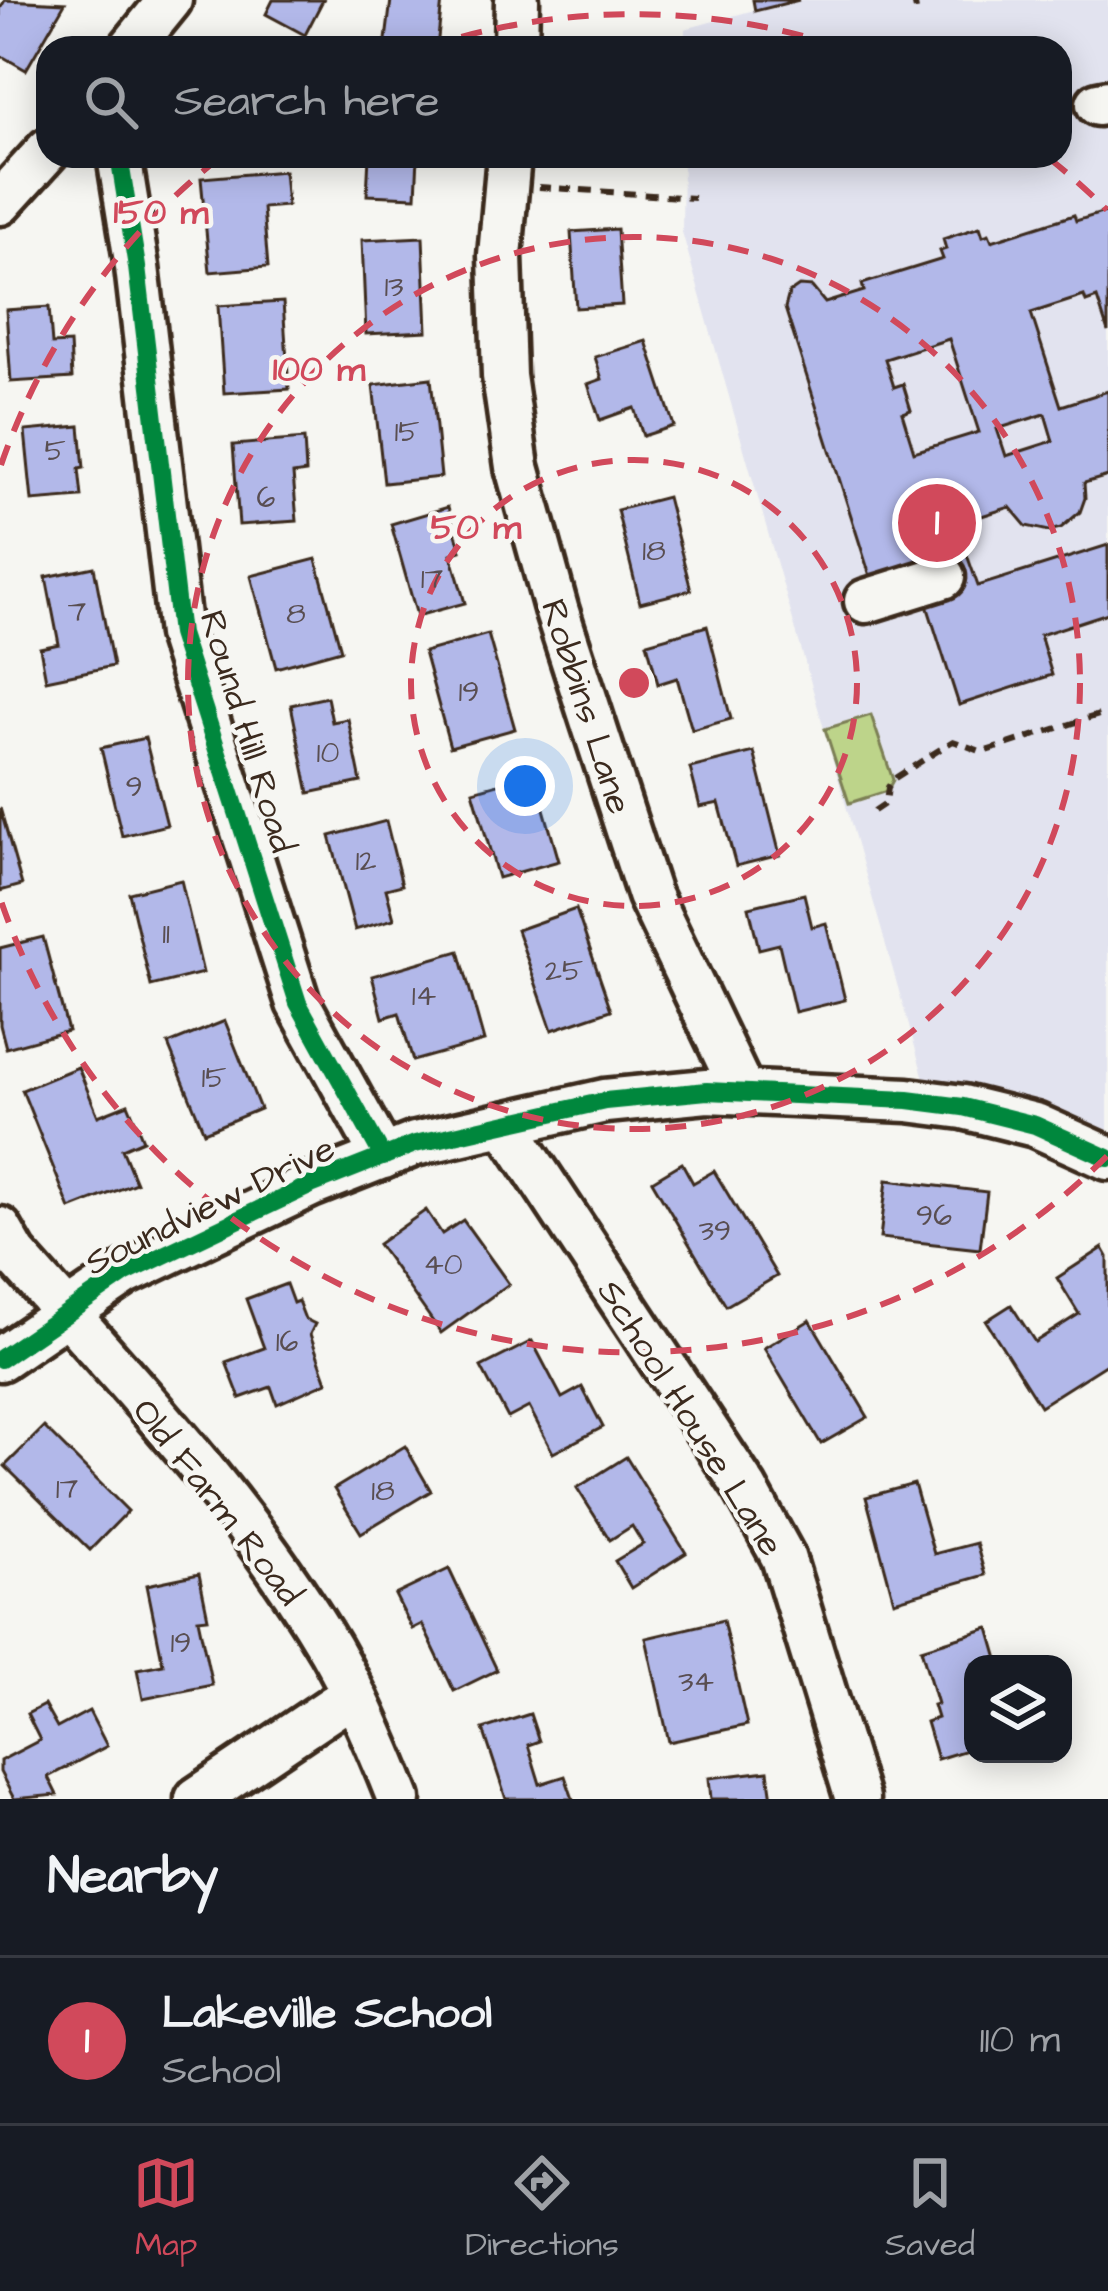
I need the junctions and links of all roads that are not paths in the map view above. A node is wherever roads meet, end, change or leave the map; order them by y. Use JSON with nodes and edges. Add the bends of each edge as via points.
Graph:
{"nodes":[{"id":1,"x":170,"y":0,"type":"edge"},
{"id":2,"x":517,"y":0,"type":"edge"},
{"id":3,"x":140,"y":36,"type":"edge"},
{"id":4,"x":516,"y":36,"type":"edge"},
{"id":5,"x":36,"y":163,"type":"edge"},
{"id":6,"x":121,"y":168,"type":"edge"},
{"id":7,"x":507,"y":171,"type":"edge"},
{"id":8,"x":0,"y":203,"type":"edge"},
{"id":9,"x":943,"y":577,"type":"dead end"},
{"id":10,"x":866,"y":601,"type":"dead end"},
{"id":11,"x":743,"y":1092,"type":"junction"},
{"id":12,"x":505,"y":1124,"type":"junction"},
{"id":13,"x":383,"y":1157,"type":"junction"},
{"id":14,"x":1108,"y":1158,"type":"edge"},
{"id":15,"x":0,"y":1229,"type":"edge"},
{"id":16,"x":67,"y":1314,"type":"junction"},
{"id":17,"x":0,"y":1359,"type":"edge"},
{"id":18,"x":353,"y":1694,"type":"junction"},
{"id":19,"x":197,"y":1799,"type":"edge"},
{"id":20,"x":399,"y":1799,"type":"edge"},
{"id":21,"x":857,"y":1799,"type":"edge"}],
"edges":[{"from":1,"to":3,"type":"street"},
{"from":2,"to":4,"type":"street"},
{"from":5,"to":8,"type":"street"},
{"from":6,"to":13,"type":"street","name":"Round Hill Road","via":[[180,634],[298,1003]]},
{"from":7,"to":11,"type":"street","name":"Robbins Lane","via":[[504,376],[517,467],[649,895]]},
{"from":9,"to":10,"type":"street"},
{"from":11,"to":12,"type":"street","name":"Soundview Drive","via":[[605,1101]]},
{"from":11,"to":14,"type":"street","name":"Soundview Drive","via":[[963,1107],[1035,1125]]},
{"from":12,"to":13,"type":"street","name":"Soundview Drive"},
{"from":12,"to":21,"type":"street","name":"School House Lane","via":[[783,1557]]},
{"from":13,"to":16,"type":"street","name":"Soundview Drive","via":[[126,1273]]},
{"from":15,"to":16,"type":"street","name":"Old Farm Road"},
{"from":16,"to":17,"type":"street","name":"Soundview Drive"},
{"from":16,"to":18,"type":"street","name":"Old Farm Road","via":[[277,1567]]},
{"from":18,"to":19,"type":"street"},
{"from":18,"to":20,"type":"street","name":"Old Farm Road"}]}
